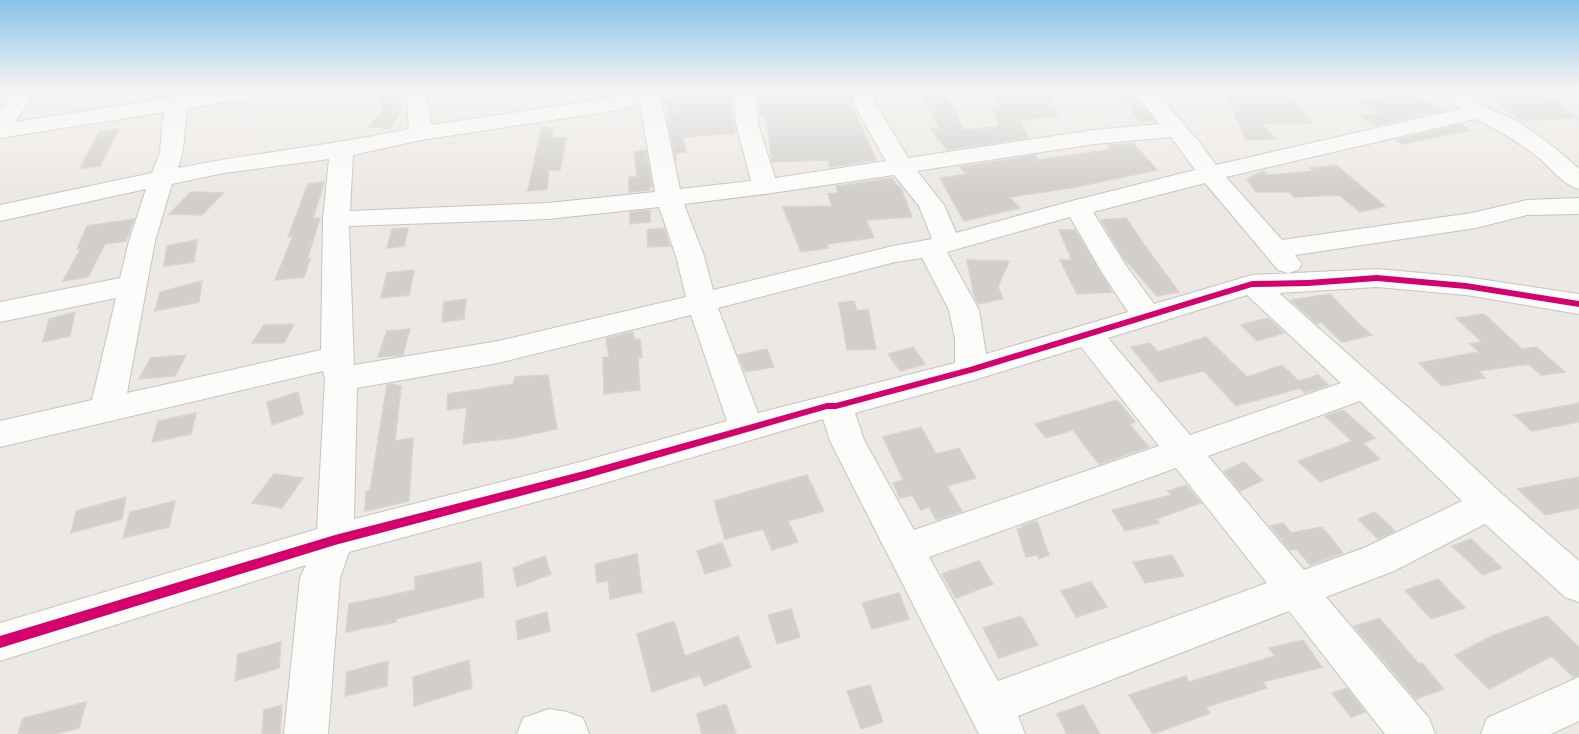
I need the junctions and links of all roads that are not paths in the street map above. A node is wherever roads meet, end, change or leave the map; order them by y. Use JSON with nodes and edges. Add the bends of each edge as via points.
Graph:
{"nodes":[{"id":1,"x":26,"y":124,"type":"edge"},
{"id":2,"x":173,"y":124,"type":"edge"},
{"id":3,"x":420,"y":124,"type":"edge"},
{"id":4,"x":479,"y":124,"type":"edge"},
{"id":5,"x":656,"y":124,"type":"edge"},
{"id":6,"x":747,"y":124,"type":"edge"},
{"id":7,"x":878,"y":124,"type":"edge"},
{"id":8,"x":1170,"y":124,"type":"edge"},
{"id":9,"x":1424,"y":124,"type":"edge"},
{"id":10,"x":1505,"y":124,"type":"edge"},
{"id":11,"x":0,"y":129,"type":"edge"},
{"id":12,"x":1175,"y":130,"type":"junction"},
{"id":13,"x":421,"y":133,"type":"junction"},
{"id":14,"x":342,"y":150,"type":"junction"},
{"id":15,"x":901,"y":167,"type":"junction"},
{"id":16,"x":1210,"y":174,"type":"junction"},
{"id":17,"x":161,"y":180,"type":"junction"},
{"id":18,"x":1579,"y":182,"type":"edge"},
{"id":19,"x":765,"y":187,"type":"junction"},
{"id":20,"x":669,"y":198,"type":"junction"},
{"id":21,"x":1579,"y":206,"type":"edge"},
{"id":22,"x":1077,"y":207,"type":"junction"},
{"id":23,"x":0,"y":213,"type":"edge"},
{"id":24,"x":336,"y":219,"type":"junction"},
{"id":25,"x":939,"y":245,"type":"junction"},
{"id":26,"x":1274,"y":250,"type":"junction"},
{"id":27,"x":1308,"y":283,"type":"junction"},
{"id":28,"x":1252,"y":284,"type":"junction"},
{"id":29,"x":133,"y":285,"type":"junction"},
{"id":30,"x":701,"y":301,"type":"junction"},
{"id":31,"x":1579,"y":304,"type":"edge"},
{"id":32,"x":0,"y":312,"type":"edge"},
{"id":33,"x":1146,"y":315,"type":"junction"},
{"id":34,"x":1088,"y":333,"type":"junction"},
{"id":35,"x":339,"y":368,"type":"junction"},
{"id":36,"x":970,"y":370,"type":"junction"},
{"id":37,"x":1365,"y":387,"type":"junction"},
{"id":38,"x":836,"y":406,"type":"junction"},
{"id":39,"x":108,"y":409,"type":"junction"},
{"id":40,"x":747,"y":429,"type":"junction"},
{"id":41,"x":0,"y":435,"type":"edge"},
{"id":42,"x":1184,"y":452,"type":"junction"},
{"id":43,"x":1489,"y":505,"type":"junction"},
{"id":44,"x":335,"y":540,"type":"junction"},
{"id":45,"x":905,"y":549,"type":"junction"},
{"id":46,"x":1579,"y":585,"type":"edge"},
{"id":47,"x":1294,"y":590,"type":"junction"},
{"id":48,"x":0,"y":642,"type":"edge"},
{"id":49,"x":1579,"y":698,"type":"edge"},
{"id":50,"x":995,"y":720,"type":"edge"},
{"id":51,"x":306,"y":734,"type":"edge"},
{"id":52,"x":539,"y":734,"type":"edge"},
{"id":53,"x":567,"y":734,"type":"edge"},
{"id":54,"x":1413,"y":734,"type":"edge"},
{"id":55,"x":1503,"y":734,"type":"edge"}],
"edges":[{"from":1,"to":11,"type":"street"},
{"from":2,"to":17,"type":"street","via":[[172,153]]},
{"from":3,"to":13,"type":"street"},
{"from":4,"to":13,"type":"street"},
{"from":5,"to":20,"type":"street"},
{"from":6,"to":19,"type":"street"},
{"from":7,"to":15,"type":"street"},
{"from":8,"to":12,"type":"street"},
{"from":9,"to":16,"type":"street"},
{"from":10,"to":18,"type":"street","via":[[1547,153]]},
{"from":12,"to":15,"type":"street","via":[[1094,137]]},
{"from":12,"to":16,"type":"street"},
{"from":13,"to":14,"type":"street"},
{"from":14,"to":17,"type":"street","via":[[224,166]]},
{"from":14,"to":24,"type":"street"},
{"from":15,"to":19,"type":"street"},
{"from":15,"to":25,"type":"street","via":[[931,205]]},
{"from":16,"to":22,"type":"street"},
{"from":16,"to":26,"type":"street"},
{"from":17,"to":23,"type":"street"},
{"from":17,"to":29,"type":"street"},
{"from":19,"to":20,"type":"street"},
{"from":20,"to":24,"type":"street","via":[[548,211]]},
{"from":20,"to":30,"type":"street"},
{"from":21,"to":26,"type":"street","via":[[1507,209],[1476,220]]},
{"from":22,"to":25,"type":"street"},
{"from":22,"to":33,"type":"street"},
{"from":24,"to":35,"type":"street"},
{"from":25,"to":30,"type":"street"},
{"from":25,"to":36,"type":"street","via":[[964,310],[970,339]]},
{"from":26,"to":27,"type":"street"},
{"from":27,"to":28,"type":"street"},
{"from":27,"to":31,"type":"street","via":[[1377,278],[1466,286]]},
{"from":28,"to":33,"type":"street"},
{"from":28,"to":37,"type":"street"},
{"from":29,"to":32,"type":"street"},
{"from":29,"to":39,"type":"street"},
{"from":30,"to":35,"type":"street","via":[[498,351]]},
{"from":30,"to":40,"type":"street"},
{"from":33,"to":34,"type":"street"},
{"from":34,"to":36,"type":"street"},
{"from":34,"to":42,"type":"street"},
{"from":35,"to":39,"type":"street"},
{"from":35,"to":44,"type":"street"},
{"from":36,"to":38,"type":"street"},
{"from":37,"to":42,"type":"street"},
{"from":37,"to":43,"type":"street"},
{"from":38,"to":40,"type":"street"},
{"from":38,"to":45,"type":"street","via":[[847,441]]},
{"from":39,"to":41,"type":"street"},
{"from":40,"to":44,"type":"street"},
{"from":42,"to":45,"type":"street"},
{"from":42,"to":47,"type":"street"},
{"from":43,"to":46,"type":"street"},
{"from":43,"to":47,"type":"street","via":[[1380,559]]},
{"from":44,"to":48,"type":"street"},
{"from":44,"to":51,"type":"street","via":[[320,578]]},
{"from":45,"to":50,"type":"street"},
{"from":47,"to":50,"type":"street"},
{"from":47,"to":54,"type":"street"},
{"from":49,"to":55,"type":"street"},
{"from":52,"to":53,"type":"street"}]}
